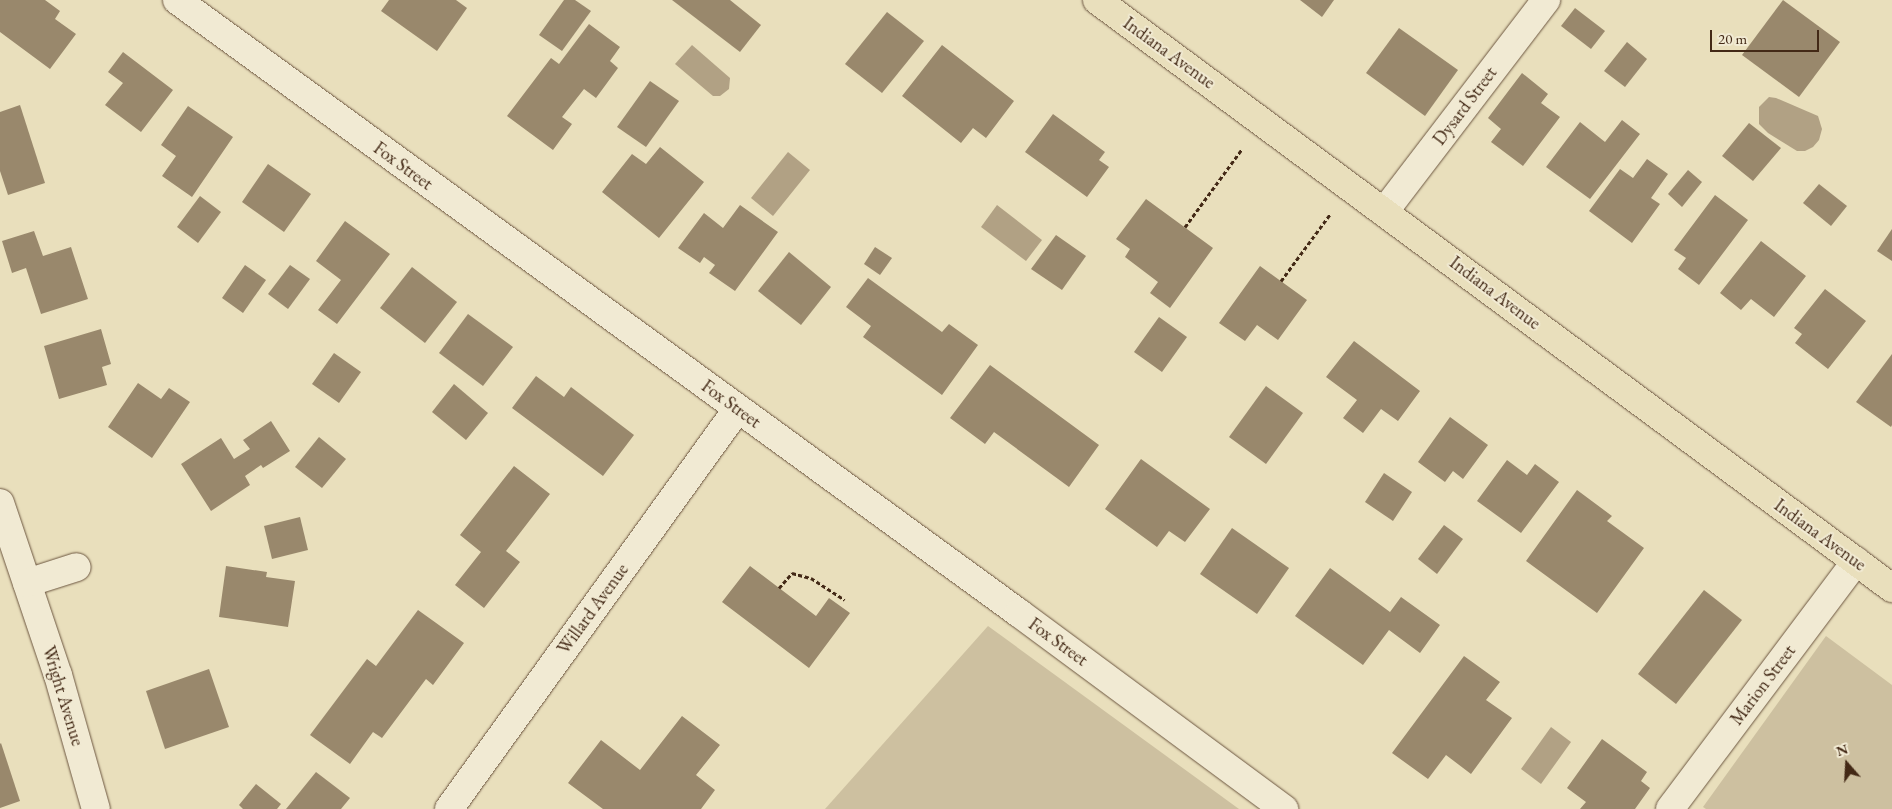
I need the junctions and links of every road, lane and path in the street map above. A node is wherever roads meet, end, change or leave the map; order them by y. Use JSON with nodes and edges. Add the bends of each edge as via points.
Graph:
{"nodes":[{"id":1,"x":177,"y":0,"type":"edge"},
{"id":2,"x":1096,"y":0,"type":"edge"},
{"id":3,"x":1546,"y":0,"type":"edge"},
{"id":4,"x":1262,"y":122,"type":"junction"},
{"id":5,"x":1350,"y":187,"type":"junction"},
{"id":6,"x":1384,"y":212,"type":"junction"},
{"id":7,"x":1185,"y":227,"type":"dead end"},
{"id":8,"x":1281,"y":281,"type":"dead end"},
{"id":9,"x":737,"y":409,"type":"junction"},
{"id":10,"x":0,"y":503,"type":"edge"},
{"id":11,"x":1856,"y":561,"type":"junction"},
{"id":12,"x":77,"y":567,"type":"dead end"},
{"id":13,"x":27,"y":583,"type":"junction"},
{"id":14,"x":779,"y":588,"type":"dead end"},
{"id":15,"x":1892,"y":588,"type":"edge"},
{"id":16,"x":845,"y":600,"type":"dead end"},
{"id":17,"x":96,"y":809,"type":"edge"},
{"id":18,"x":450,"y":809,"type":"edge"},
{"id":19,"x":1284,"y":809,"type":"edge"},
{"id":20,"x":1670,"y":809,"type":"edge"}],
"edges":[{"from":1,"to":9,"type":"street","name":"Fox Street"},
{"from":2,"to":4,"type":"main road","name":"Indiana Avenue"},
{"from":3,"to":6,"type":"street","name":"Dysard Street"},
{"from":4,"to":5,"type":"main road","name":"Indiana Avenue"},
{"from":4,"to":7,"type":"path"},
{"from":5,"to":6,"type":"main road","name":"Indiana Avenue"},
{"from":5,"to":8,"type":"path"},
{"from":6,"to":11,"type":"main road","name":"Indiana Avenue"},
{"from":9,"to":18,"type":"street","name":"Willard Avenue"},
{"from":9,"to":19,"type":"street","name":"Fox Street"},
{"from":10,"to":13,"type":"street","name":"Wright Avenue"},
{"from":11,"to":15,"type":"main road","name":"Indiana Avenue"},
{"from":11,"to":20,"type":"street","name":"Marion Street"},
{"from":12,"to":13,"type":"street"},
{"from":13,"to":17,"type":"street","name":"Wright Avenue","via":[[58,675]]},
{"from":14,"to":16,"type":"path","via":[[792,573],[811,578]]}]}
